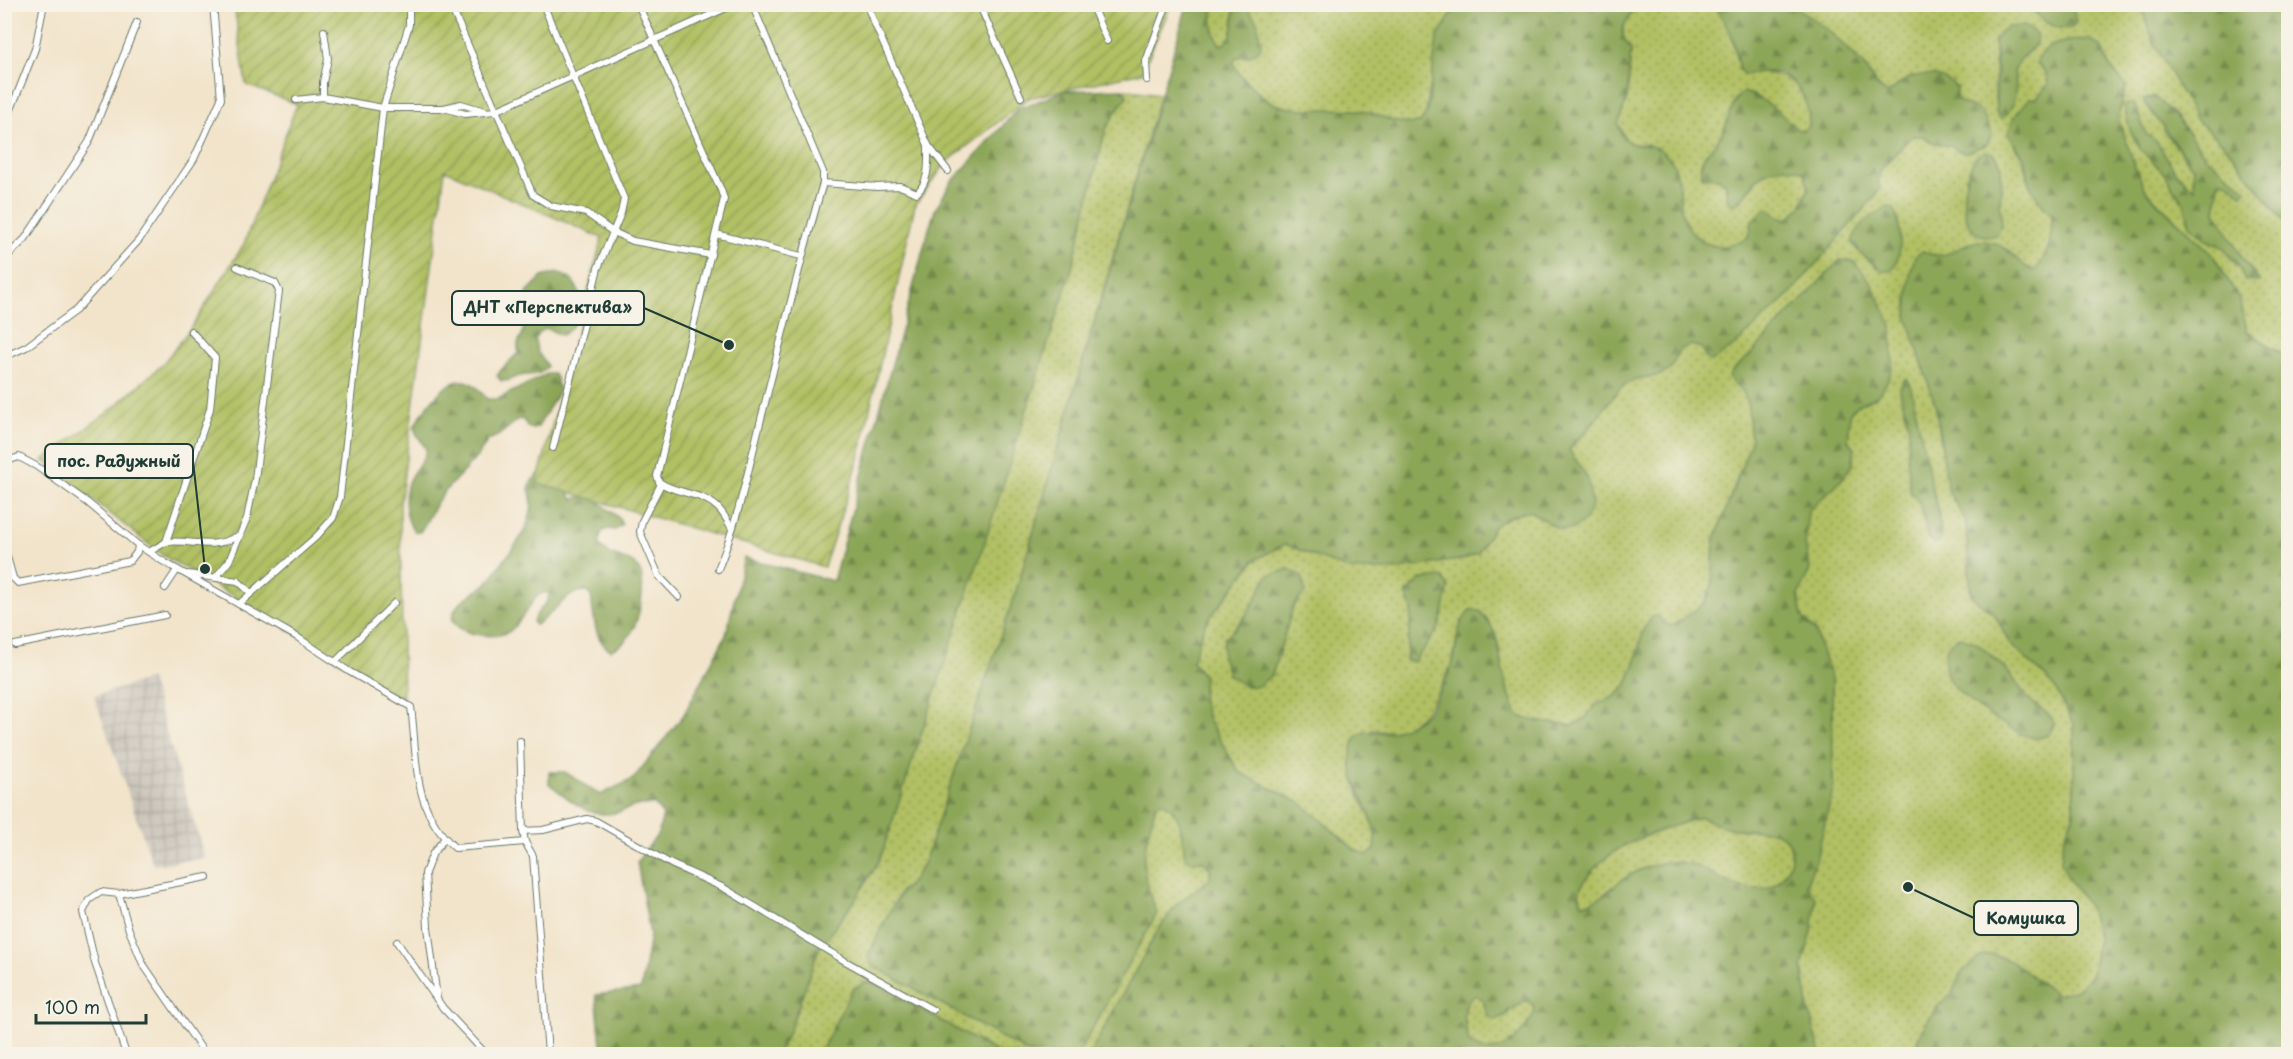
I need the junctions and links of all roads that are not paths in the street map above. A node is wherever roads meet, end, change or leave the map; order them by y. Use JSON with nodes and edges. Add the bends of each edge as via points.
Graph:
{"nodes":[{"id":1,"x":44,"y":4,"type":"edge"},
{"id":2,"x":213,"y":4,"type":"edge"},
{"id":3,"x":409,"y":4,"type":"edge"},
{"id":4,"x":450,"y":4,"type":"edge"},
{"id":5,"x":543,"y":4,"type":"edge"},
{"id":6,"x":638,"y":4,"type":"edge"},
{"id":7,"x":735,"y":4,"type":"edge"},
{"id":8,"x":752,"y":4,"type":"edge"},
{"id":9,"x":866,"y":4,"type":"edge"},
{"id":10,"x":979,"y":4,"type":"edge"},
{"id":11,"x":1091,"y":4,"type":"edge"},
{"id":12,"x":1167,"y":4,"type":"edge"},
{"id":13,"x":137,"y":22,"type":"dead end"},
{"id":14,"x":324,"y":31,"type":"dead end"},
{"id":15,"x":654,"y":40,"type":"junction"},
{"id":16,"x":1107,"y":41,"type":"dead end"},
{"id":17,"x":574,"y":76,"type":"junction"},
{"id":18,"x":1147,"y":80,"type":"dead end"},
{"id":19,"x":323,"y":97,"type":"junction"},
{"id":20,"x":1021,"y":98,"type":"dead end"},
{"id":21,"x":296,"y":100,"type":"dead end"},
{"id":22,"x":383,"y":108,"type":"junction"},
{"id":23,"x":495,"y":111,"type":"junction"},
{"id":24,"x":4,"y":119,"type":"edge"},
{"id":25,"x":928,"y":145,"type":"junction"},
{"id":26,"x":948,"y":171,"type":"dead end"},
{"id":27,"x":823,"y":183,"type":"junction"},
{"id":28,"x":613,"y":232,"type":"junction"},
{"id":29,"x":716,"y":234,"type":"junction"},
{"id":30,"x":711,"y":255,"type":"junction"},
{"id":31,"x":801,"y":256,"type":"junction"},
{"id":32,"x":4,"y":260,"type":"edge"},
{"id":33,"x":237,"y":267,"type":"dead end"},
{"id":34,"x":191,"y":331,"type":"dead end"},
{"id":35,"x":4,"y":357,"type":"edge"},
{"id":36,"x":553,"y":448,"type":"dead end"},
{"id":37,"x":4,"y":462,"type":"edge"},
{"id":38,"x":661,"y":484,"type":"junction"},
{"id":39,"x":731,"y":527,"type":"junction"},
{"id":40,"x":238,"y":536,"type":"junction"},
{"id":41,"x":166,"y":542,"type":"junction"},
{"id":42,"x":138,"y":544,"type":"junction"},
{"id":43,"x":4,"y":546,"type":"edge"},
{"id":44,"x":149,"y":552,"type":"junction"},
{"id":45,"x":718,"y":569,"type":"dead end"},
{"id":46,"x":177,"y":570,"type":"junction"},
{"id":47,"x":185,"y":573,"type":"junction"},
{"id":48,"x":216,"y":578,"type":"junction"},
{"id":49,"x":165,"y":588,"type":"dead end"},
{"id":50,"x":251,"y":593,"type":"junction"},
{"id":51,"x":679,"y":597,"type":"dead end"},
{"id":52,"x":394,"y":603,"type":"dead end"},
{"id":53,"x":239,"y":604,"type":"junction"},
{"id":54,"x":165,"y":615,"type":"dead end"},
{"id":55,"x":15,"y":645,"type":"dead end"},
{"id":56,"x":335,"y":662,"type":"junction"},
{"id":57,"x":520,"y":741,"type":"dead end"},
{"id":58,"x":523,"y":831,"type":"junction"},
{"id":59,"x":445,"y":838,"type":"junction"},
{"id":60,"x":525,"y":842,"type":"junction"},
{"id":61,"x":207,"y":877,"type":"dead end"},
{"id":62,"x":119,"y":894,"type":"junction"},
{"id":63,"x":397,"y":942,"type":"dead end"},
{"id":64,"x":437,"y":999,"type":"junction"},
{"id":65,"x":933,"y":1010,"type":"dead end"},
{"id":66,"x":126,"y":1054,"type":"edge"},
{"id":67,"x":205,"y":1054,"type":"edge"},
{"id":68,"x":486,"y":1054,"type":"edge"},
{"id":69,"x":548,"y":1054,"type":"edge"}],
"edges":[{"from":1,"to":24,"type":"street","via":[[35,49]]},
{"from":2,"to":35,"type":"street","via":[[221,99],[194,159],[139,240],[76,310],[26,347]]},
{"from":3,"to":22,"type":"street","via":[[409,25]]},
{"from":4,"to":23,"type":"street"},
{"from":5,"to":17,"type":"street"},
{"from":6,"to":15,"type":"street"},
{"from":7,"to":15,"type":"street"},
{"from":8,"to":27,"type":"street","via":[[823,172]]},
{"from":9,"to":25,"type":"street"},
{"from":10,"to":20,"type":"street"},
{"from":11,"to":16,"type":"street"},
{"from":12,"to":18,"type":"street","via":[[1146,61]]},
{"from":13,"to":32,"type":"street","via":[[89,142],[25,239]]},
{"from":14,"to":19,"type":"street","via":[[328,59]]},
{"from":15,"to":17,"type":"street"},
{"from":15,"to":29,"type":"street","via":[[722,190],[724,200]]},
{"from":17,"to":23,"type":"street"},
{"from":17,"to":28,"type":"street","via":[[624,199]]},
{"from":19,"to":21,"type":"street"},
{"from":19,"to":22,"type":"street"},
{"from":22,"to":23,"type":"street","via":[[444,108],[465,114]]},
{"from":22,"to":50,"type":"street","via":[[340,497],[333,518],[316,537]]},
{"from":23,"to":28,"type":"street","via":[[533,195],[551,206],[586,213]]},
{"from":25,"to":26,"type":"street"},
{"from":25,"to":27,"type":"street","via":[[928,176],[917,194],[900,186]]},
{"from":27,"to":31,"type":"street"},
{"from":28,"to":30,"type":"street","via":[[633,241]]},
{"from":28,"to":36,"type":"street","via":[[598,268]]},
{"from":29,"to":30,"type":"street"},
{"from":29,"to":31,"type":"street"},
{"from":30,"to":38,"type":"street","via":[[657,476]]},
{"from":31,"to":39,"type":"street"},
{"from":33,"to":40,"type":"street","via":[[275,283],[279,291],[255,479],[247,518]]},
{"from":34,"to":41,"type":"street","via":[[215,358],[210,409]]},
{"from":37,"to":42,"type":"street","via":[[19,457],[36,466]]},
{"from":38,"to":39,"type":"street","via":[[706,499],[718,507]]},
{"from":38,"to":51,"type":"street","via":[[640,532],[659,576]]},
{"from":39,"to":45,"type":"street"},
{"from":40,"to":41,"type":"street","via":[[215,545]]},
{"from":40,"to":48,"type":"street","via":[[229,561]]},
{"from":41,"to":44,"type":"street"},
{"from":42,"to":43,"type":"street","via":[[130,561],[18,584]]},
{"from":42,"to":44,"type":"street"},
{"from":44,"to":46,"type":"street"},
{"from":46,"to":47,"type":"street"},
{"from":46,"to":49,"type":"street"},
{"from":47,"to":48,"type":"street"},
{"from":47,"to":53,"type":"street"},
{"from":48,"to":50,"type":"street","via":[[238,581]]},
{"from":50,"to":53,"type":"street"},
{"from":52,"to":56,"type":"street"},
{"from":53,"to":56,"type":"street"},
{"from":54,"to":55,"type":"street"},
{"from":56,"to":59,"type":"street","via":[[411,707],[417,781],[432,823]]},
{"from":57,"to":58,"type":"street"},
{"from":58,"to":60,"type":"street"},
{"from":58,"to":65,"type":"street","via":[[596,820],[671,864],[724,888]]},
{"from":59,"to":60,"type":"street","via":[[455,848]]},
{"from":59,"to":64,"type":"street","via":[[425,873]]},
{"from":60,"to":69,"type":"street","via":[[533,856]]},
{"from":61,"to":62,"type":"street"},
{"from":62,"to":66,"type":"street","via":[[101,892],[89,900],[83,912],[94,963]]},
{"from":62,"to":67,"type":"street","via":[[142,964]]},
{"from":63,"to":64,"type":"street"},
{"from":64,"to":68,"type":"street"}]}
